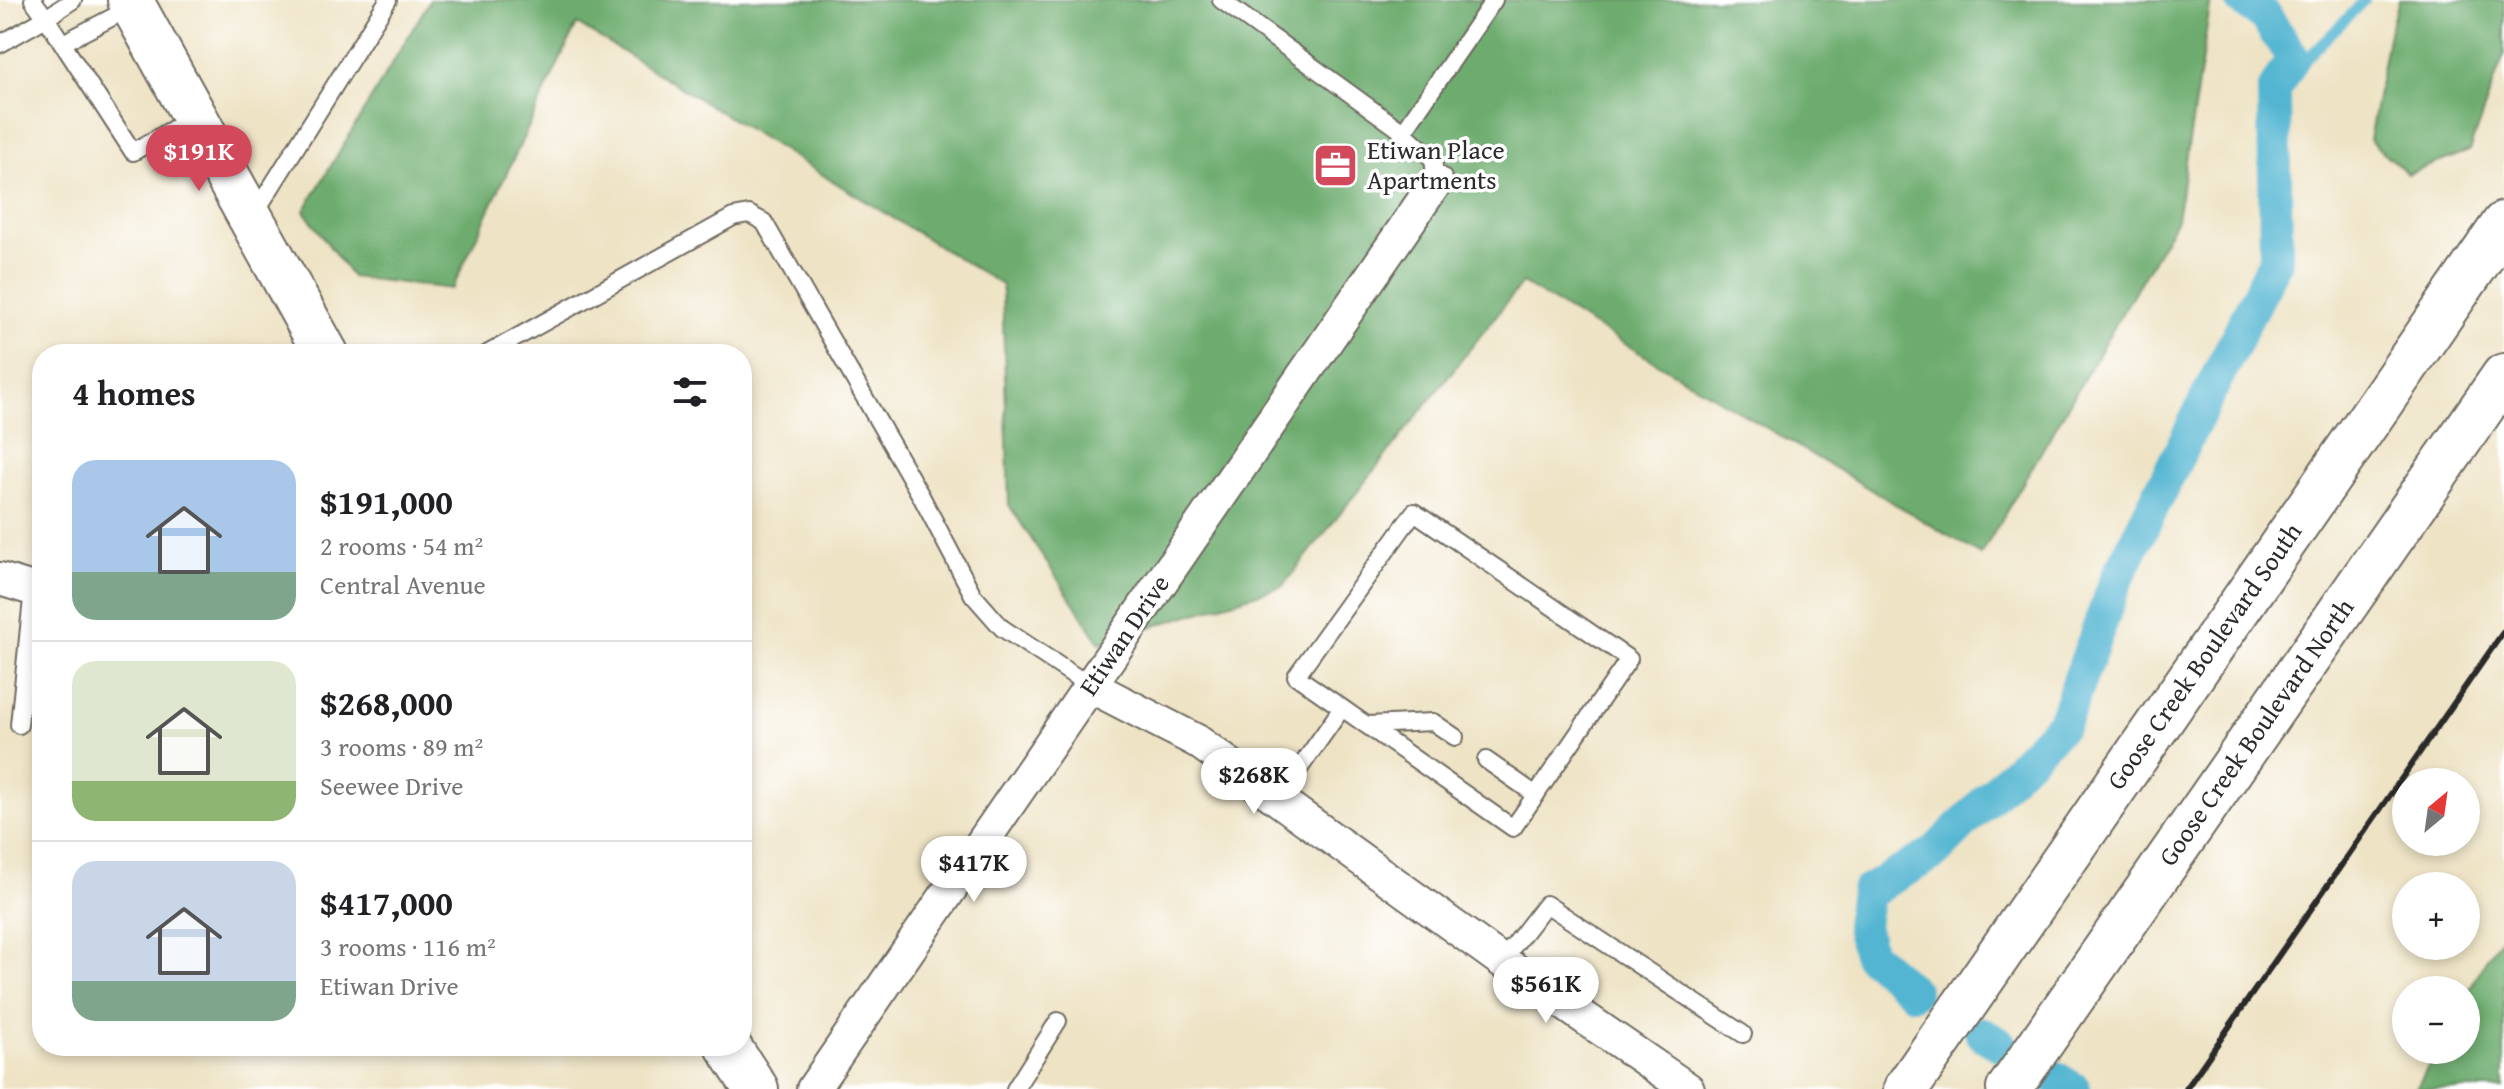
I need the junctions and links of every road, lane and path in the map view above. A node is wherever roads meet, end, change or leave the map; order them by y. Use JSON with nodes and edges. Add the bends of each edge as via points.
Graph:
{"nodes":[{"id":1,"x":33,"y":0,"type":"edge"},
{"id":2,"x":73,"y":0,"type":"edge"},
{"id":3,"x":388,"y":0,"type":"edge"},
{"id":4,"x":1221,"y":0,"type":"edge"},
{"id":5,"x":1494,"y":0,"type":"edge"},
{"id":6,"x":132,"y":3,"type":"edge"},
{"id":7,"x":46,"y":18,"type":"junction"},
{"id":8,"x":63,"y":43,"type":"junction"},
{"id":9,"x":0,"y":44,"type":"edge"},
{"id":10,"x":196,"y":116,"type":"junction"},
{"id":11,"x":1403,"y":132,"type":"junction"},
{"id":12,"x":1436,"y":182,"type":"joint"},
{"id":13,"x":252,"y":218,"type":"junction"},
{"id":14,"x":2504,"y":224,"type":"edge"},
{"id":15,"x":321,"y":344,"type":"edge"},
{"id":16,"x":505,"y":344,"type":"edge"},
{"id":17,"x":2504,"y":376,"type":"edge"},
{"id":18,"x":0,"y":579,"type":"edge"},
{"id":19,"x":32,"y":588,"type":"edge"},
{"id":20,"x":32,"y":627,"type":"edge"},
{"id":21,"x":1090,"y":686,"type":"junction"},
{"id":22,"x":1342,"y":708,"type":"junction"},
{"id":23,"x":19,"y":725,"type":"dead end"},
{"id":24,"x":1367,"y":725,"type":"junction"},
{"id":25,"x":1455,"y":737,"type":"dead end"},
{"id":26,"x":1486,"y":760,"type":"dead end"},
{"id":27,"x":1536,"y":795,"type":"junction"},
{"id":28,"x":1278,"y":799,"type":"junction"},
{"id":29,"x":1502,"y":961,"type":"junction"},
{"id":30,"x":1058,"y":1021,"type":"dead end"},
{"id":31,"x":1743,"y":1034,"type":"dead end"},
{"id":32,"x":735,"y":1056,"type":"edge"},
{"id":33,"x":756,"y":1089,"type":"edge"},
{"id":34,"x":813,"y":1089,"type":"edge"},
{"id":35,"x":1015,"y":1089,"type":"edge"},
{"id":36,"x":1688,"y":1089,"type":"edge"},
{"id":37,"x":1906,"y":1089,"type":"edge"},
{"id":38,"x":2009,"y":1089,"type":"edge"}],
"edges":[{"from":1,"to":7,"type":"lane"},
{"from":2,"to":7,"type":"lane"},
{"from":3,"to":13,"type":"lane"},
{"from":4,"to":11,"type":"lane"},
{"from":5,"to":11,"type":"lane"},
{"from":6,"to":8,"type":"lane"},
{"from":6,"to":10,"type":"main road"},
{"from":7,"to":8,"type":"lane"},
{"from":7,"to":9,"type":"lane"},
{"from":8,"to":10,"type":"lane","via":[[133,152]]},
{"from":10,"to":13,"type":"main road"},
{"from":11,"to":12,"type":"lane","via":[[1433,159]]},
{"from":12,"to":21,"type":"street","name":"Etiwan Drive"},
{"from":13,"to":15,"type":"main road"},
{"from":14,"to":37,"type":"main road","name":"Goose Creek Boulevard South"},
{"from":16,"to":21,"type":"lane","via":[[733,217],[749,214],[764,222],[973,595],[1002,628]]},
{"from":17,"to":38,"type":"main road","name":"Goose Creek Boulevard North"},
{"from":18,"to":19,"type":"street"},
{"from":20,"to":23,"type":"lane"},
{"from":21,"to":28,"type":"street","via":[[1197,741]]},
{"from":21,"to":34,"type":"street","name":"Etiwan Drive"},
{"from":22,"to":24,"type":"lane"},
{"from":22,"to":27,"type":"lane","via":[[1296,676],[1414,512],[1629,659]]},
{"from":22,"to":28,"type":"lane"},
{"from":24,"to":25,"type":"lane","via":[[1433,722]]},
{"from":24,"to":27,"type":"lane","via":[[1513,828]]},
{"from":26,"to":27,"type":"lane"},
{"from":28,"to":29,"type":"street"},
{"from":29,"to":31,"type":"lane","via":[[1546,904]]},
{"from":29,"to":36,"type":"street"},
{"from":30,"to":35,"type":"lane"},
{"from":32,"to":33,"type":"main road"}]}
